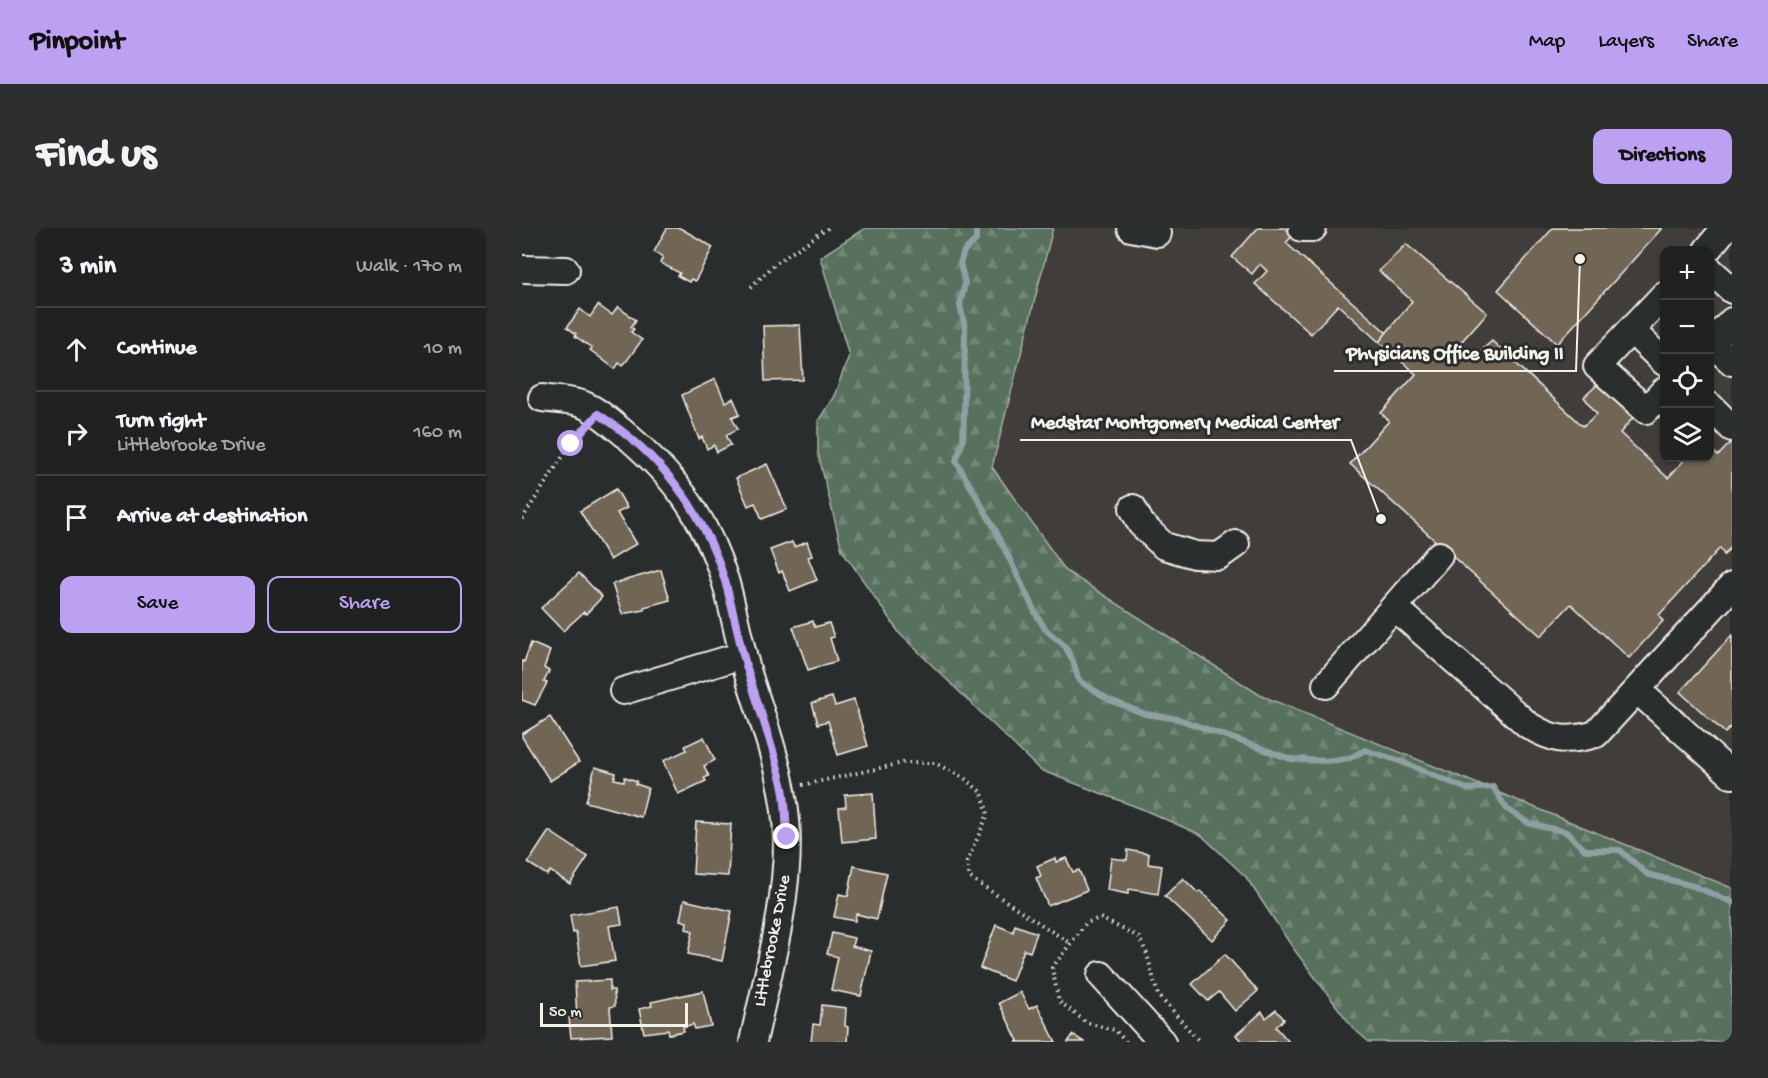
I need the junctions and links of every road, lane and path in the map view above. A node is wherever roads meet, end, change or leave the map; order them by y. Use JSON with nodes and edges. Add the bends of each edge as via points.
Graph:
{"nodes":[{"id":1,"x":828,"y":228,"type":"edge"},
{"id":2,"x":1131,"y":228,"type":"edge"},
{"id":3,"x":1302,"y":228,"type":"edge"},
{"id":4,"x":1313,"y":228,"type":"edge"},
{"id":5,"x":1725,"y":228,"type":"edge"},
{"id":6,"x":1157,"y":233,"type":"dead end"},
{"id":7,"x":1710,"y":246,"type":"edge"},
{"id":8,"x":522,"y":269,"type":"edge"},
{"id":9,"x":566,"y":270,"type":"dead end"},
{"id":10,"x":1714,"y":274,"type":"edge"},
{"id":11,"x":751,"y":287,"type":"dead end"},
{"id":12,"x":1732,"y":290,"type":"edge"},
{"id":13,"x":1661,"y":300,"type":"edge"},
{"id":14,"x":1732,"y":321,"type":"edge"},
{"id":15,"x":1631,"y":330,"type":"junction"},
{"id":16,"x":1714,"y":339,"type":"edge"},
{"id":17,"x":1714,"y":346,"type":"edge"},
{"id":18,"x":1660,"y":357,"type":"edge"},
{"id":19,"x":1732,"y":362,"type":"edge"},
{"id":20,"x":1660,"y":396,"type":"edge"},
{"id":21,"x":542,"y":398,"type":"dead end"},
{"id":22,"x":1712,"y":408,"type":"edge"},
{"id":23,"x":598,"y":414,"type":"junction"},
{"id":24,"x":1732,"y":428,"type":"edge"},
{"id":25,"x":1133,"y":508,"type":"dead end"},
{"id":26,"x":522,"y":519,"type":"edge"},
{"id":27,"x":1236,"y":544,"type":"dead end"},
{"id":28,"x":1439,"y":555,"type":"dead end"},
{"id":29,"x":1732,"y":586,"type":"edge"},
{"id":30,"x":1394,"y":607,"type":"junction"},
{"id":31,"x":743,"y":655,"type":"junction"},
{"id":32,"x":1326,"y":685,"type":"dead end"},
{"id":33,"x":1638,"y":690,"type":"junction"},
{"id":34,"x":623,"y":691,"type":"dead end"},
{"id":35,"x":1729,"y":765,"type":"edge"},
{"id":36,"x":802,"y":785,"type":"dead end"},
{"id":37,"x":1071,"y":944,"type":"dead end"},
{"id":38,"x":1101,"y":975,"type":"dead end"},
{"id":39,"x":753,"y":1042,"type":"edge"},
{"id":40,"x":1162,"y":1042,"type":"edge"}],
"edges":[{"from":1,"to":11,"type":"path","via":[[775,264]]},
{"from":2,"to":6,"type":"street"},
{"from":3,"to":4,"type":"street"},
{"from":5,"to":7,"type":"street"},
{"from":8,"to":9,"type":"street"},
{"from":10,"to":12,"type":"street"},
{"from":13,"to":15,"type":"street"},
{"from":14,"to":16,"type":"street"},
{"from":15,"to":18,"type":"street"},
{"from":15,"to":20,"type":"street","via":[[1597,366],[1646,410]]},
{"from":17,"to":19,"type":"street"},
{"from":21,"to":23,"type":"street","name":"Littlebrooke Drive","via":[[580,403]]},
{"from":22,"to":24,"type":"street"},
{"from":23,"to":26,"type":"path","via":[[571,444]]},
{"from":23,"to":31,"type":"street","name":"Littlebrooke Drive","via":[[644,450],[688,501],[709,539],[724,580]]},
{"from":25,"to":27,"type":"street","via":[[1141,524],[1164,546],[1195,555],[1219,556]]},
{"from":28,"to":30,"type":"street"},
{"from":29,"to":33,"type":"street"},
{"from":30,"to":32,"type":"street"},
{"from":30,"to":33,"type":"street","via":[[1544,735],[1565,740],[1596,734]]},
{"from":31,"to":34,"type":"street"},
{"from":31,"to":39,"type":"street","name":"Littlebrooke Drive","via":[[783,789],[787,837],[782,905]]},
{"from":33,"to":35,"type":"street"},
{"from":36,"to":37,"type":"path","via":[[903,763],[935,763],[964,778],[982,794],[988,813],[967,862],[969,877]]},
{"from":38,"to":40,"type":"street"}]}
